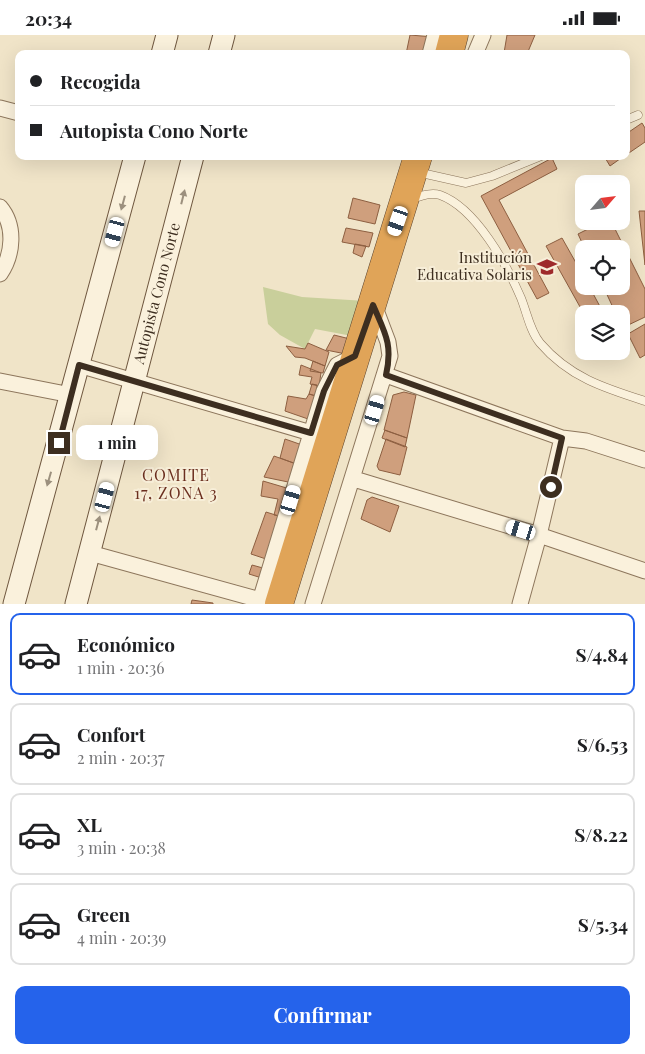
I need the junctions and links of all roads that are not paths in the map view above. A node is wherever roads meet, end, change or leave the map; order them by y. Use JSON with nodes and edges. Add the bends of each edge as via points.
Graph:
{"nodes":[{"id":1,"x":167,"y":35,"type":"edge"},
{"id":2,"x":224,"y":35,"type":"edge"},
{"id":3,"x":435,"y":35,"type":"edge"},
{"id":4,"x":454,"y":35,"type":"edge"},
{"id":5,"x":483,"y":35,"type":"edge"},
{"id":6,"x":163,"y":50,"type":"edge"},
{"id":7,"x":220,"y":50,"type":"edge"},
{"id":8,"x":431,"y":50,"type":"edge"},
{"id":9,"x":450,"y":50,"type":"edge"},
{"id":10,"x":477,"y":50,"type":"edge"},
{"id":11,"x":0,"y":108,"type":"edge"},
{"id":12,"x":15,"y":112,"type":"edge"},
{"id":13,"x":638,"y":115,"type":"dead end"},
{"id":14,"x":630,"y":118,"type":"edge"},
{"id":15,"x":134,"y":160,"type":"edge"},
{"id":16,"x":192,"y":160,"type":"edge"},
{"id":17,"x":532,"y":160,"type":"edge"},
{"id":18,"x":415,"y":163,"type":"edge"},
{"id":19,"x":404,"y":203,"type":"junction"},
{"id":20,"x":0,"y":207,"type":"edge"},
{"id":21,"x":0,"y":274,"type":"edge"},
{"id":22,"x":373,"y":305,"type":"junction"},
{"id":23,"x":355,"y":356,"type":"junction"},
{"id":24,"x":79,"y":365,"type":"junction"},
{"id":25,"x":386,"y":375,"type":"junction"},
{"id":26,"x":0,"y":381,"type":"edge"},
{"id":27,"x":136,"y":383,"type":"junction"},
{"id":28,"x":71,"y":395,"type":"junction"},
{"id":29,"x":645,"y":401,"type":"edge"},
{"id":30,"x":311,"y":433,"type":"junction"},
{"id":31,"x":562,"y":438,"type":"junction"},
{"id":32,"x":645,"y":460,"type":"edge"},
{"id":33,"x":354,"y":479,"type":"junction"},
{"id":34,"x":539,"y":535,"type":"junction"},
{"id":35,"x":90,"y":553,"type":"junction"},
{"id":36,"x":645,"y":571,"type":"edge"},
{"id":37,"x":266,"y":603,"type":"edge"},
{"id":38,"x":14,"y":604,"type":"edge"},
{"id":39,"x":76,"y":604,"type":"edge"},
{"id":40,"x":313,"y":604,"type":"edge"},
{"id":41,"x":520,"y":604,"type":"edge"}],
"edges":[{"from":1,"to":6,"type":"main road"},
{"from":2,"to":7,"type":"main road"},
{"from":3,"to":8,"type":"street"},
{"from":4,"to":9,"type":"highway"},
{"from":5,"to":10,"type":"street"},
{"from":11,"to":12,"type":"street"},
{"from":13,"to":14,"type":"lane"},
{"from":15,"to":24,"type":"main road","one_way":true},
{"from":27,"to":16,"type":"main road","name":"Autopista Cono Norte","one_way":true},
{"from":17,"to":18,"type":"lane","via":[[492,177],[466,183],[445,180]]},
{"from":18,"to":19,"type":"highway"},
{"from":19,"to":22,"type":"highway"},
{"from":19,"to":29,"type":"lane","via":[[423,195],[440,195],[461,209],[491,243],[539,341],[558,363],[591,383]]},
{"from":20,"to":21,"type":"street","via":[[10,230],[11,246],[8,262]]},
{"from":22,"to":23,"type":"highway"},
{"from":22,"to":25,"type":"street","via":[[388,342],[390,356]]},
{"from":23,"to":30,"type":"street","via":[[337,365],[324,391]]},
{"from":23,"to":37,"type":"highway"},
{"from":24,"to":27,"type":"street"},
{"from":24,"to":28,"type":"main road"},
{"from":25,"to":31,"type":"street"},
{"from":25,"to":33,"type":"street"},
{"from":26,"to":28,"type":"street"},
{"from":27,"to":30,"type":"street"},
{"from":35,"to":27,"type":"main road","name":"Autopista Cono Norte","one_way":true},
{"from":28,"to":38,"type":"main road","one_way":true},
{"from":30,"to":37,"type":"street"},
{"from":31,"to":32,"type":"street","via":[[586,441]]},
{"from":31,"to":34,"type":"street"},
{"from":33,"to":34,"type":"street"},
{"from":33,"to":40,"type":"street"},
{"from":34,"to":36,"type":"street"},
{"from":34,"to":41,"type":"street"},
{"from":35,"to":37,"type":"street"},
{"from":35,"to":39,"type":"main road","name":"Autopista Cono Norte"}]}
